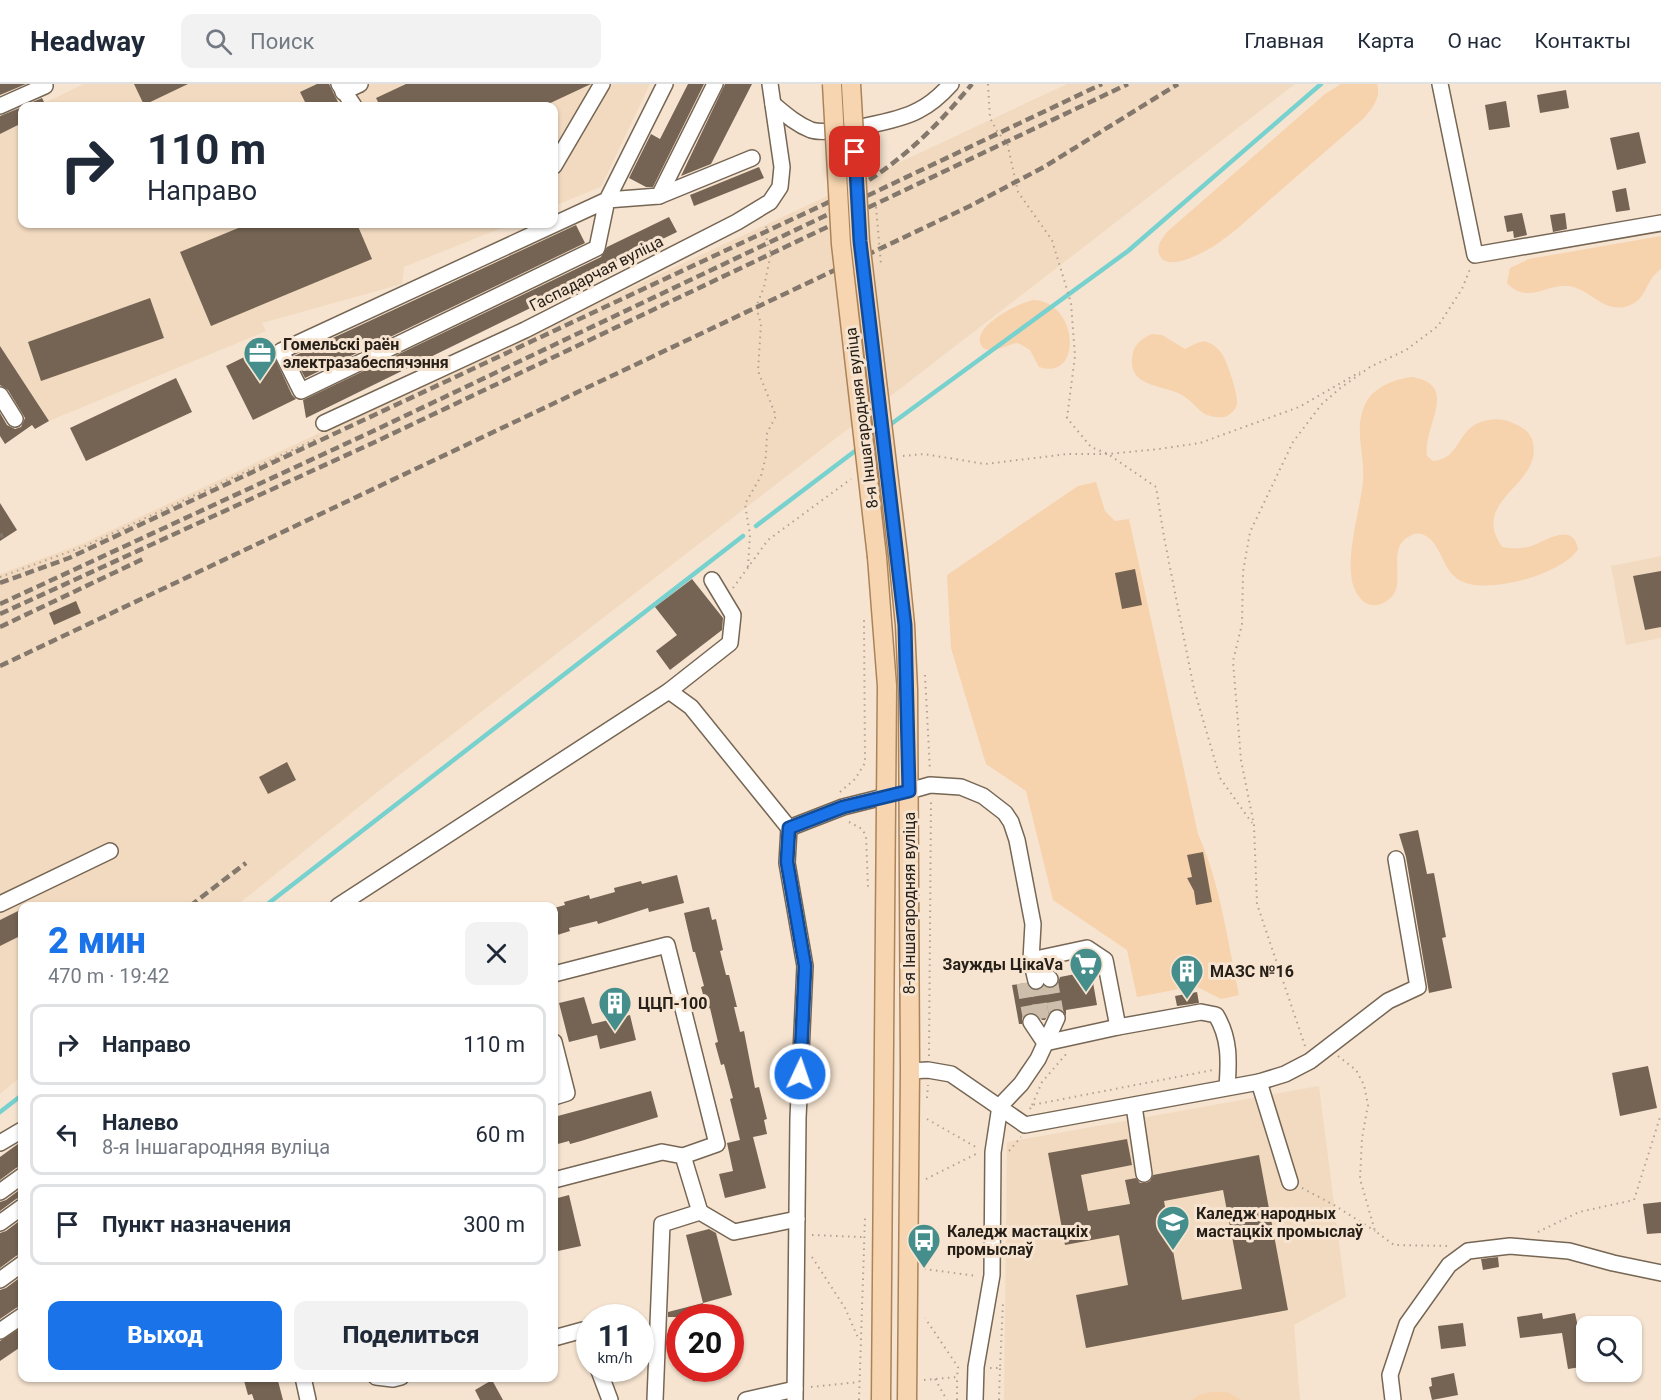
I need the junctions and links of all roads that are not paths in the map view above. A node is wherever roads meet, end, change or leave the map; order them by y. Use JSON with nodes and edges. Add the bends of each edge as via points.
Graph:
{"nodes":[{"id":1,"x":360,"y":84,"type":"edge"},
{"id":2,"x":602,"y":84,"type":"edge"},
{"id":3,"x":665,"y":84,"type":"edge"},
{"id":4,"x":715,"y":84,"type":"edge"},
{"id":5,"x":770,"y":84,"type":"edge"},
{"id":6,"x":832,"y":84,"type":"edge"},
{"id":7,"x":851,"y":84,"type":"edge"},
{"id":8,"x":951,"y":84,"type":"edge"},
{"id":9,"x":1440,"y":84,"type":"edge"},
{"id":10,"x":45,"y":86,"type":"dead end"},
{"id":11,"x":341,"y":88,"type":"edge"},
{"id":12,"x":351,"y":102,"type":"edge"},
{"id":13,"x":773,"y":104,"type":"junction"},
{"id":14,"x":0,"y":106,"type":"edge"},
{"id":15,"x":752,"y":158,"type":"dead end"},
{"id":16,"x":558,"y":159,"type":"edge"},
{"id":17,"x":659,"y":196,"type":"junction"},
{"id":18,"x":607,"y":200,"type":"junction"},
{"id":19,"x":558,"y":223,"type":"edge"},
{"id":20,"x":1661,"y":223,"type":"edge"},
{"id":21,"x":547,"y":228,"type":"edge"},
{"id":22,"x":0,"y":395,"type":"edge"},
{"id":23,"x":15,"y":419,"type":"dead end"},
{"id":24,"x":324,"y":423,"type":"road end"},
{"id":25,"x":712,"y":580,"type":"dead end"},
{"id":26,"x":669,"y":691,"type":"junction"},
{"id":27,"x":909,"y":791,"type":"junction"},
{"id":28,"x":887,"y":796,"type":"junction"},
{"id":29,"x":789,"y":828,"type":"junction"},
{"id":30,"x":110,"y":851,"type":"dead end"},
{"id":31,"x":1396,"y":859,"type":"dead end"},
{"id":32,"x":344,"y":902,"type":"edge"},
{"id":33,"x":0,"y":904,"type":"edge"},
{"id":34,"x":1031,"y":960,"type":"junction"},
{"id":35,"x":558,"y":973,"type":"edge"},
{"id":36,"x":1118,"y":1027,"type":"junction"},
{"id":37,"x":1045,"y":1043,"type":"junction"},
{"id":38,"x":558,"y":1057,"type":"edge"},
{"id":39,"x":884,"y":1071,"type":"junction"},
{"id":40,"x":910,"y":1071,"type":"junction"},
{"id":41,"x":1259,"y":1082,"type":"junction"},
{"id":42,"x":1227,"y":1087,"type":"junction"},
{"id":43,"x":558,"y":1096,"type":"edge"},
{"id":44,"x":1000,"y":1106,"type":"junction"},
{"id":45,"x":1134,"y":1106,"type":"junction"},
{"id":46,"x":18,"y":1132,"type":"edge"},
{"id":47,"x":0,"y":1143,"type":"edge"},
{"id":48,"x":683,"y":1156,"type":"junction"},
{"id":49,"x":1144,"y":1174,"type":"dead end"},
{"id":50,"x":18,"y":1179,"type":"edge"},
{"id":51,"x":558,"y":1179,"type":"edge"},
{"id":52,"x":1290,"y":1182,"type":"road end"},
{"id":53,"x":0,"y":1192,"type":"edge"},
{"id":54,"x":18,"y":1210,"type":"edge"},
{"id":55,"x":700,"y":1212,"type":"junction"},
{"id":56,"x":0,"y":1222,"type":"edge"},
{"id":57,"x":797,"y":1227,"type":"junction"},
{"id":58,"x":18,"y":1267,"type":"edge"},
{"id":59,"x":1661,"y":1273,"type":"edge"},
{"id":60,"x":0,"y":1280,"type":"edge"},
{"id":61,"x":18,"y":1319,"type":"edge"},
{"id":62,"x":0,"y":1331,"type":"edge"},
{"id":63,"x":576,"y":1332,"type":"edge"},
{"id":64,"x":558,"y":1337,"type":"edge"},
{"id":65,"x":304,"y":1382,"type":"edge"},
{"id":66,"x":603,"y":1382,"type":"edge"},
{"id":67,"x":795,"y":1394,"type":"edge"},
{"id":68,"x":309,"y":1400,"type":"edge"},
{"id":69,"x":610,"y":1400,"type":"edge"},
{"id":70,"x":654,"y":1400,"type":"edge"},
{"id":71,"x":746,"y":1400,"type":"edge"},
{"id":72,"x":881,"y":1400,"type":"edge"},
{"id":73,"x":908,"y":1400,"type":"edge"},
{"id":74,"x":975,"y":1400,"type":"edge"},
{"id":75,"x":1393,"y":1400,"type":"edge"}],
"edges":[{"from":1,"to":11,"type":"street"},
{"from":2,"to":16,"type":"street"},
{"from":3,"to":18,"type":"street"},
{"from":4,"to":17,"type":"street"},
{"from":5,"to":13,"type":"street"},
{"from":6,"to":28,"type":"main road","name":"8-я Іншагародняя вуліца","bridge":true,"via":[[841,244],[877,557],[887,686]]},
{"from":7,"to":27,"type":"main road","name":"8-я Іншагародняя вуліца","bridge":true,"via":[[860,241],[906,647]]},
{"from":8,"to":13,"type":"street","via":[[918,111],[840,130],[814,131],[793,121]]},
{"from":9,"to":20,"type":"street","via":[[1475,255]]},
{"from":10,"to":14,"type":"street"},
{"from":11,"to":12,"type":"street"},
{"from":13,"to":24,"type":"street","name":"Гаспадарчая вуліца","via":[[782,167],[780,187],[770,202],[525,330]]},
{"from":15,"to":17,"type":"street"},
{"from":17,"to":18,"type":"street"},
{"from":18,"to":19,"type":"street"},
{"from":18,"to":21,"type":"street","via":[[597,248],[301,392],[281,351]]},
{"from":22,"to":23,"type":"street"},
{"from":25,"to":26,"type":"street","via":[[733,615],[730,643]]},
{"from":26,"to":29,"type":"street","via":[[691,706]]},
{"from":26,"to":32,"type":"street"},
{"from":27,"to":28,"type":"main road"},
{"from":27,"to":34,"type":"street","via":[[930,785],[961,787],[983,796],[1005,813],[1017,840],[1033,924]]},
{"from":27,"to":40,"type":"main road","name":"8-я Іншагародняя вуліца"},
{"from":28,"to":29,"type":"street","via":[[843,807]]},
{"from":28,"to":39,"type":"main road","name":"8-я Іншагародняя вуліца"},
{"from":29,"to":57,"type":"street","via":[[787,862],[805,966]]},
{"from":30,"to":33,"type":"street"},
{"from":31,"to":41,"type":"street","via":[[1418,987],[1388,1001],[1310,1061]]},
{"from":34,"to":34,"type":"street","via":[[1037,981]]},
{"from":34,"to":36,"type":"street","via":[[1087,948],[1105,960]]},
{"from":35,"to":48,"type":"street","via":[[667,945],[717,1144]]},
{"from":36,"to":37,"type":"street"},
{"from":36,"to":42,"type":"street","via":[[1201,1012],[1215,1015],[1222,1025],[1230,1058]]},
{"from":37,"to":37,"type":"street","via":[[1043,1020]]},
{"from":37,"to":44,"type":"street","via":[[1021,1084]]},
{"from":38,"to":43,"type":"street","via":[[567,1093]]},
{"from":39,"to":40,"type":"main road"},
{"from":39,"to":72,"type":"main road","name":"8-я Іншагародняя вуліца"},
{"from":40,"to":44,"type":"street","via":[[951,1074]]},
{"from":40,"to":73,"type":"main road","name":"8-я Іншагародняя вуліца"},
{"from":41,"to":42,"type":"street"},
{"from":41,"to":52,"type":"street"},
{"from":42,"to":45,"type":"street"},
{"from":44,"to":45,"type":"street","via":[[1025,1125]]},
{"from":44,"to":74,"type":"street","via":[[993,1152],[992,1275],[976,1367]]},
{"from":45,"to":49,"type":"street"},
{"from":46,"to":47,"type":"street"},
{"from":48,"to":51,"type":"street","via":[[662,1152]]},
{"from":48,"to":55,"type":"street"},
{"from":50,"to":53,"type":"street"},
{"from":54,"to":56,"type":"street"},
{"from":55,"to":57,"type":"street","via":[[734,1232]]},
{"from":55,"to":70,"type":"street","via":[[662,1224]]},
{"from":57,"to":67,"type":"street"},
{"from":58,"to":60,"type":"street"},
{"from":59,"to":75,"type":"street","via":[[1569,1251],[1510,1246],[1468,1251],[1449,1265],[1407,1324],[1390,1375]]},
{"from":61,"to":62,"type":"street"},
{"from":63,"to":64,"type":"street"},
{"from":65,"to":68,"type":"street"},
{"from":66,"to":69,"type":"street"},
{"from":67,"to":71,"type":"street"}]}
